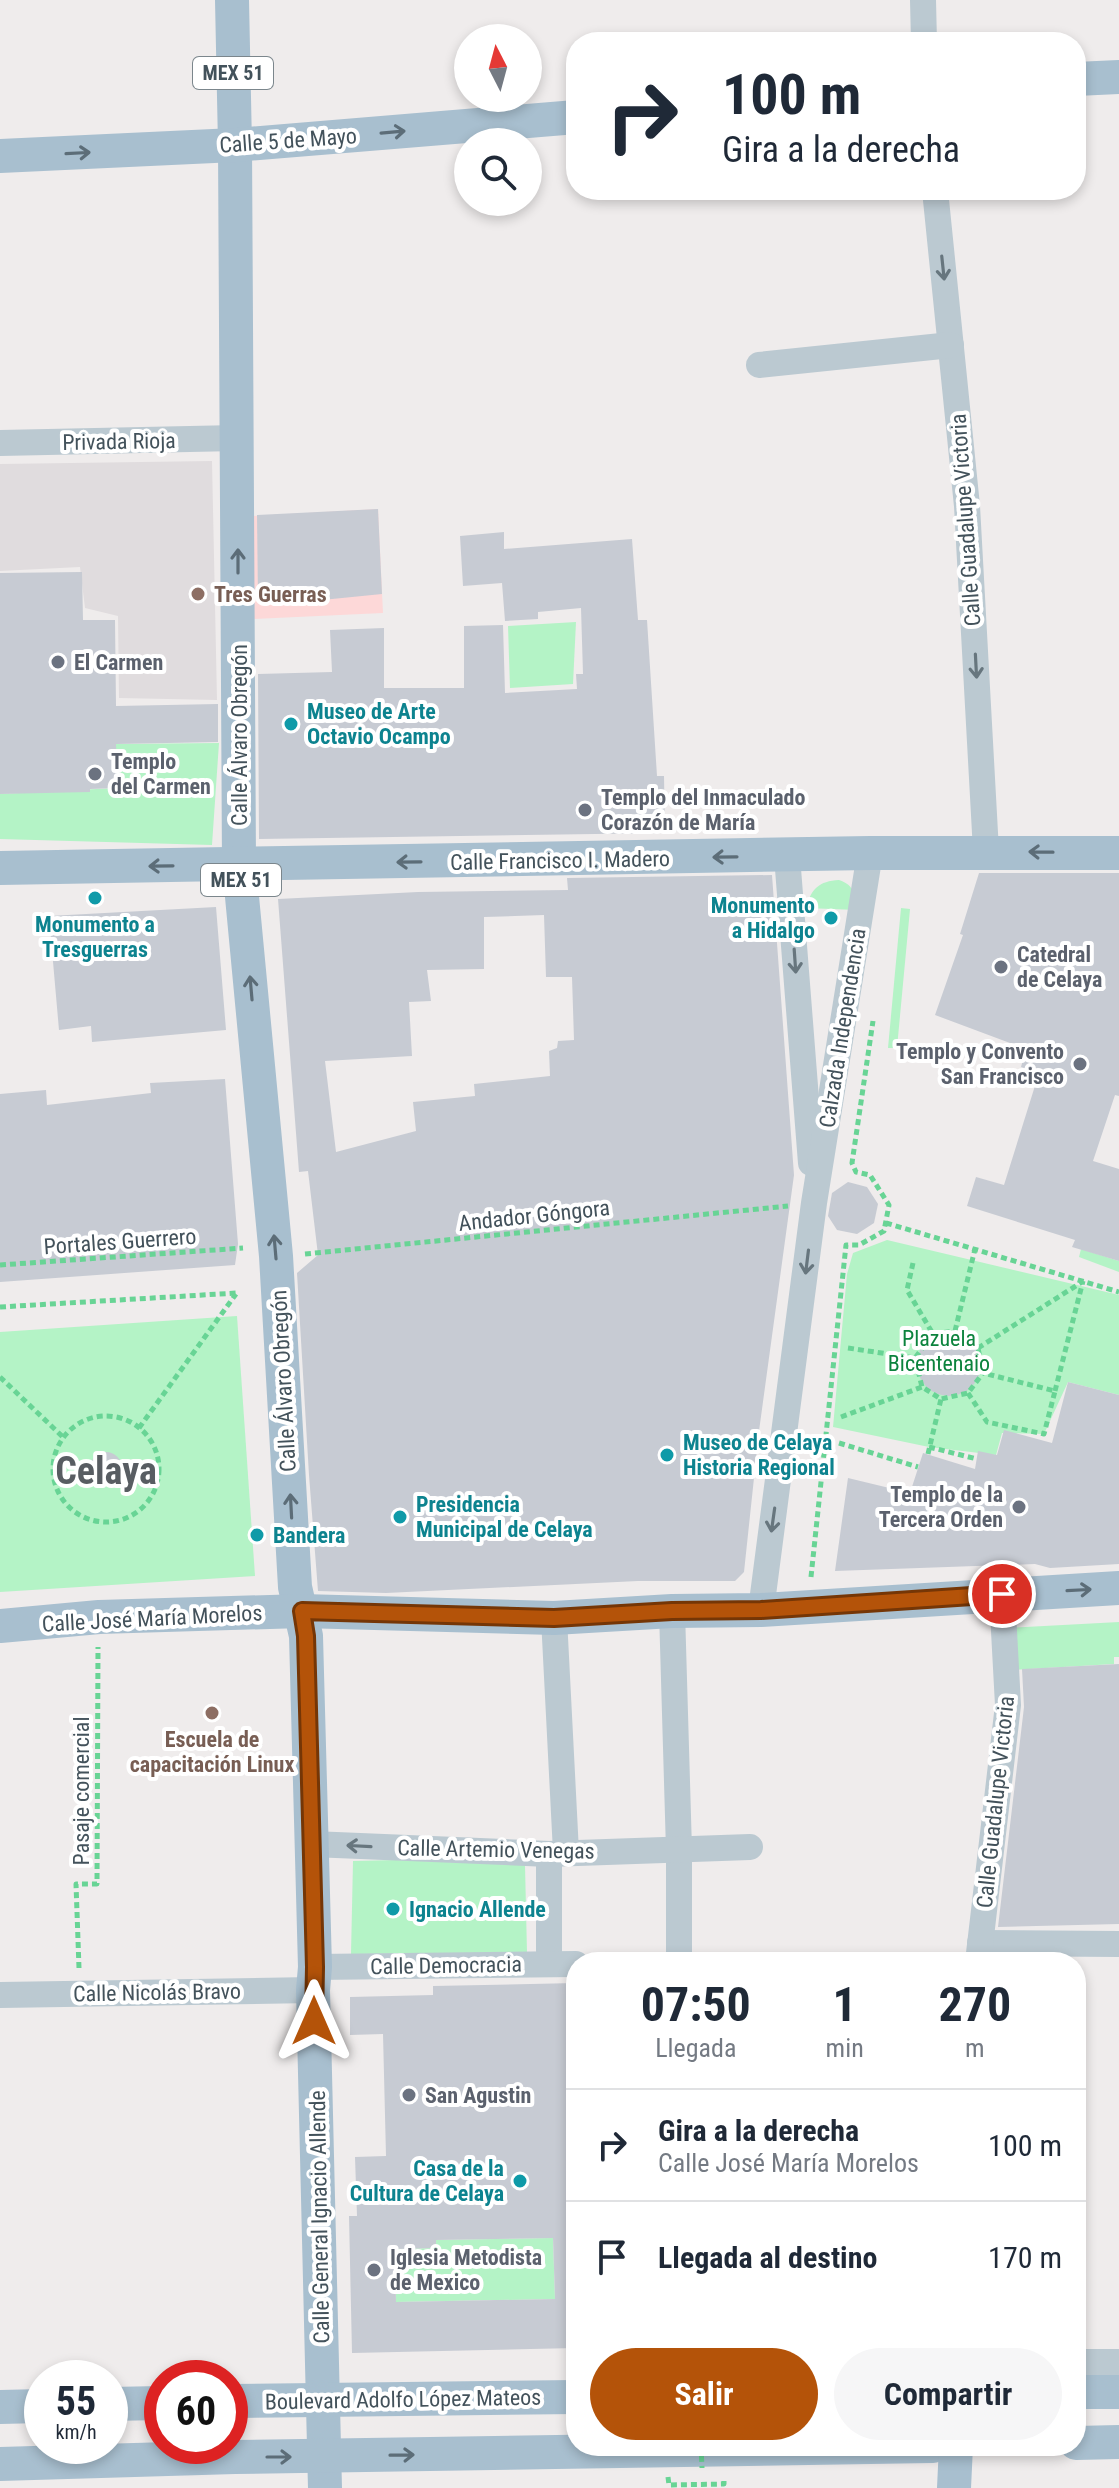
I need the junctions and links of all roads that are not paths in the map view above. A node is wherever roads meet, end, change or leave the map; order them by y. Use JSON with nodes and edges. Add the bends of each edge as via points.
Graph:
{"nodes":[{"id":1,"x":232,"y":0,"type":"edge"},
{"id":2,"x":923,"y":0,"type":"edge"},
{"id":3,"x":924,"y":32,"type":"edge"},
{"id":4,"x":1119,"y":77,"type":"edge"},
{"id":5,"x":1086,"y":79,"type":"edge"},
{"id":6,"x":566,"y":118,"type":"edge"},
{"id":7,"x":235,"y":145,"type":"junction"},
{"id":8,"x":0,"y":156,"type":"edge"},
{"id":9,"x":936,"y":200,"type":"edge"},
{"id":10,"x":951,"y":345,"type":"junction"},
{"id":11,"x":759,"y":365,"type":"dead end"},
{"id":12,"x":237,"y":438,"type":"junction"},
{"id":13,"x":0,"y":443,"type":"edge"},
{"id":14,"x":986,"y":851,"type":"junction"},
{"id":15,"x":870,"y":853,"type":"junction"},
{"id":16,"x":1119,"y":853,"type":"edge"},
{"id":17,"x":787,"y":856,"type":"junction"},
{"id":18,"x":239,"y":865,"type":"junction"},
{"id":19,"x":0,"y":868,"type":"edge"},
{"id":20,"x":805,"y":1204,"type":"junction"},
{"id":21,"x":1119,"y":1588,"type":"edge"},
{"id":22,"x":1002,"y":1594,"type":"junction"},
{"id":23,"x":761,"y":1610,"type":"junction"},
{"id":24,"x":302,"y":1611,"type":"junction"},
{"id":25,"x":672,"y":1611,"type":"junction"},
{"id":26,"x":554,"y":1618,"type":"junction"},
{"id":27,"x":0,"y":1626,"type":"edge"},
{"id":28,"x":312,"y":1844,"type":"junction"},
{"id":29,"x":750,"y":1847,"type":"dead end"},
{"id":30,"x":679,"y":1850,"type":"junction"},
{"id":31,"x":557,"y":1853,"type":"junction"},
{"id":32,"x":1119,"y":1944,"type":"edge"},
{"id":33,"x":679,"y":1952,"type":"edge"},
{"id":34,"x":979,"y":1952,"type":"edge"},
{"id":35,"x":549,"y":1963,"type":"junction"},
{"id":36,"x":566,"y":1964,"type":"edge"},
{"id":37,"x":314,"y":1978,"type":"junction"},
{"id":38,"x":0,"y":1995,"type":"edge"},
{"id":39,"x":1086,"y":2362,"type":"edge"},
{"id":40,"x":1119,"y":2362,"type":"edge"},
{"id":41,"x":1086,"y":2392,"type":"edge"},
{"id":42,"x":1119,"y":2392,"type":"edge"},
{"id":43,"x":566,"y":2397,"type":"edge"},
{"id":44,"x":323,"y":2398,"type":"junction"},
{"id":45,"x":248,"y":2400,"type":"edge"},
{"id":46,"x":24,"y":2406,"type":"edge"},
{"id":47,"x":0,"y":2407,"type":"edge"},
{"id":48,"x":1119,"y":2442,"type":"edge"},
{"id":49,"x":1086,"y":2443,"type":"edge"},
{"id":50,"x":699,"y":2456,"type":"edge"},
{"id":51,"x":956,"y":2456,"type":"edge"},
{"id":52,"x":0,"y":2464,"type":"edge"},
{"id":53,"x":324,"y":2472,"type":"edge"},
{"id":54,"x":954,"y":2488,"type":"edge"}],
"edges":[{"from":1,"to":7,"type":"main road","name":"Calle Álvaro Obregón","number":"MEX 51"},
{"from":2,"to":3,"type":"street"},
{"from":4,"to":5,"type":"main road"},
{"from":7,"to":6,"type":"main road","name":"Calle 5 de Mayo","one_way":true},
{"from":8,"to":7,"type":"main road","name":"Calle 5 de Mayo","one_way":true},
{"from":7,"to":12,"type":"main road","name":"Calle Álvaro Obregón","number":"MEX 51"},
{"from":9,"to":10,"type":"street","name":"Calle Guadalupe Victoria","one_way":true},
{"from":10,"to":11,"type":"street"},
{"from":10,"to":14,"type":"street","name":"Calle Guadalupe Victoria","one_way":true,"via":[[967,506]]},
{"from":12,"to":13,"type":"street","name":"Privada Rioja"},
{"from":18,"to":12,"type":"main road","name":"Calle Álvaro Obregón","number":"MEX 51","one_way":true},
{"from":14,"to":15,"type":"main road","name":"Calle Francisco I. Madero"},
{"from":16,"to":14,"type":"main road","name":"Calle Francisco I. Madero","one_way":true},
{"from":15,"to":17,"type":"main road","name":"Calle Francisco I. Madero"},
{"from":15,"to":20,"type":"street","name":"Calzada Independencia"},
{"from":17,"to":18,"type":"main road","name":"Calle Francisco I. Madero","one_way":true},
{"from":17,"to":20,"type":"street","name":"Calzada Independencia","one_way":true},
{"from":18,"to":19,"type":"main road","name":"Calle Francisco I. Madero","one_way":true},
{"from":24,"to":18,"type":"main road","name":"Calle Álvaro Obregón","number":"MEX 51","one_way":true,"via":[[295,1587],[259,1252]]},
{"from":20,"to":23,"type":"street","name":"Calzada Independencia","one_way":true},
{"from":22,"to":21,"type":"main road","name":"Calle José María Morelos","one_way":true},
{"from":22,"to":23,"type":"main road","name":"Calle José María Morelos"},
{"from":22,"to":34,"type":"street","name":"Calle Guadalupe Victoria","via":[[1008,1705]]},
{"from":23,"to":25,"type":"main road","name":"Calle José María Morelos"},
{"from":24,"to":26,"type":"main road","name":"Calle José María Morelos"},
{"from":24,"to":27,"type":"main road","name":"Calle José María Morelos","via":[[99,1617]]},
{"from":24,"to":28,"type":"main road","name":"Calle General Ignacio Allende","number":"MEX 51"},
{"from":25,"to":26,"type":"main road","name":"Calle José María Morelos"},
{"from":25,"to":30,"type":"street"},
{"from":26,"to":31,"type":"street"},
{"from":31,"to":28,"type":"street","name":"Calle Artemio Venegas","one_way":true},
{"from":28,"to":37,"type":"main road","name":"Calle General Ignacio Allende","number":"MEX 51"},
{"from":29,"to":30,"type":"street","name":"Calle Artemio Venegas"},
{"from":30,"to":31,"type":"street","name":"Calle Artemio Venegas"},
{"from":30,"to":33,"type":"street"},
{"from":31,"to":35,"type":"street"},
{"from":32,"to":34,"type":"street"},
{"from":35,"to":36,"type":"street","name":"Calle Democracia"},
{"from":35,"to":37,"type":"street","name":"Calle Democracia"},
{"from":37,"to":38,"type":"street","name":"Calle Nicolás Bravo"},
{"from":37,"to":44,"type":"main road","name":"Calle General Ignacio Allende","number":"MEX 51"},
{"from":39,"to":40,"type":"street"},
{"from":41,"to":42,"type":"main road"},
{"from":43,"to":44,"type":"main road","name":"Boulevard Adolfo López Mateos"},
{"from":44,"to":45,"type":"main road","name":"Boulevard Adolfo López Mateos"},
{"from":44,"to":53,"type":"main road","name":"Calle General Ignacio Allende","number":"MEX 51"},
{"from":46,"to":47,"type":"main road"},
{"from":48,"to":49,"type":"main road"},
{"from":53,"to":50,"type":"main road","one_way":true},
{"from":51,"to":54,"type":"main road"},
{"from":52,"to":53,"type":"main road","one_way":true}]}
